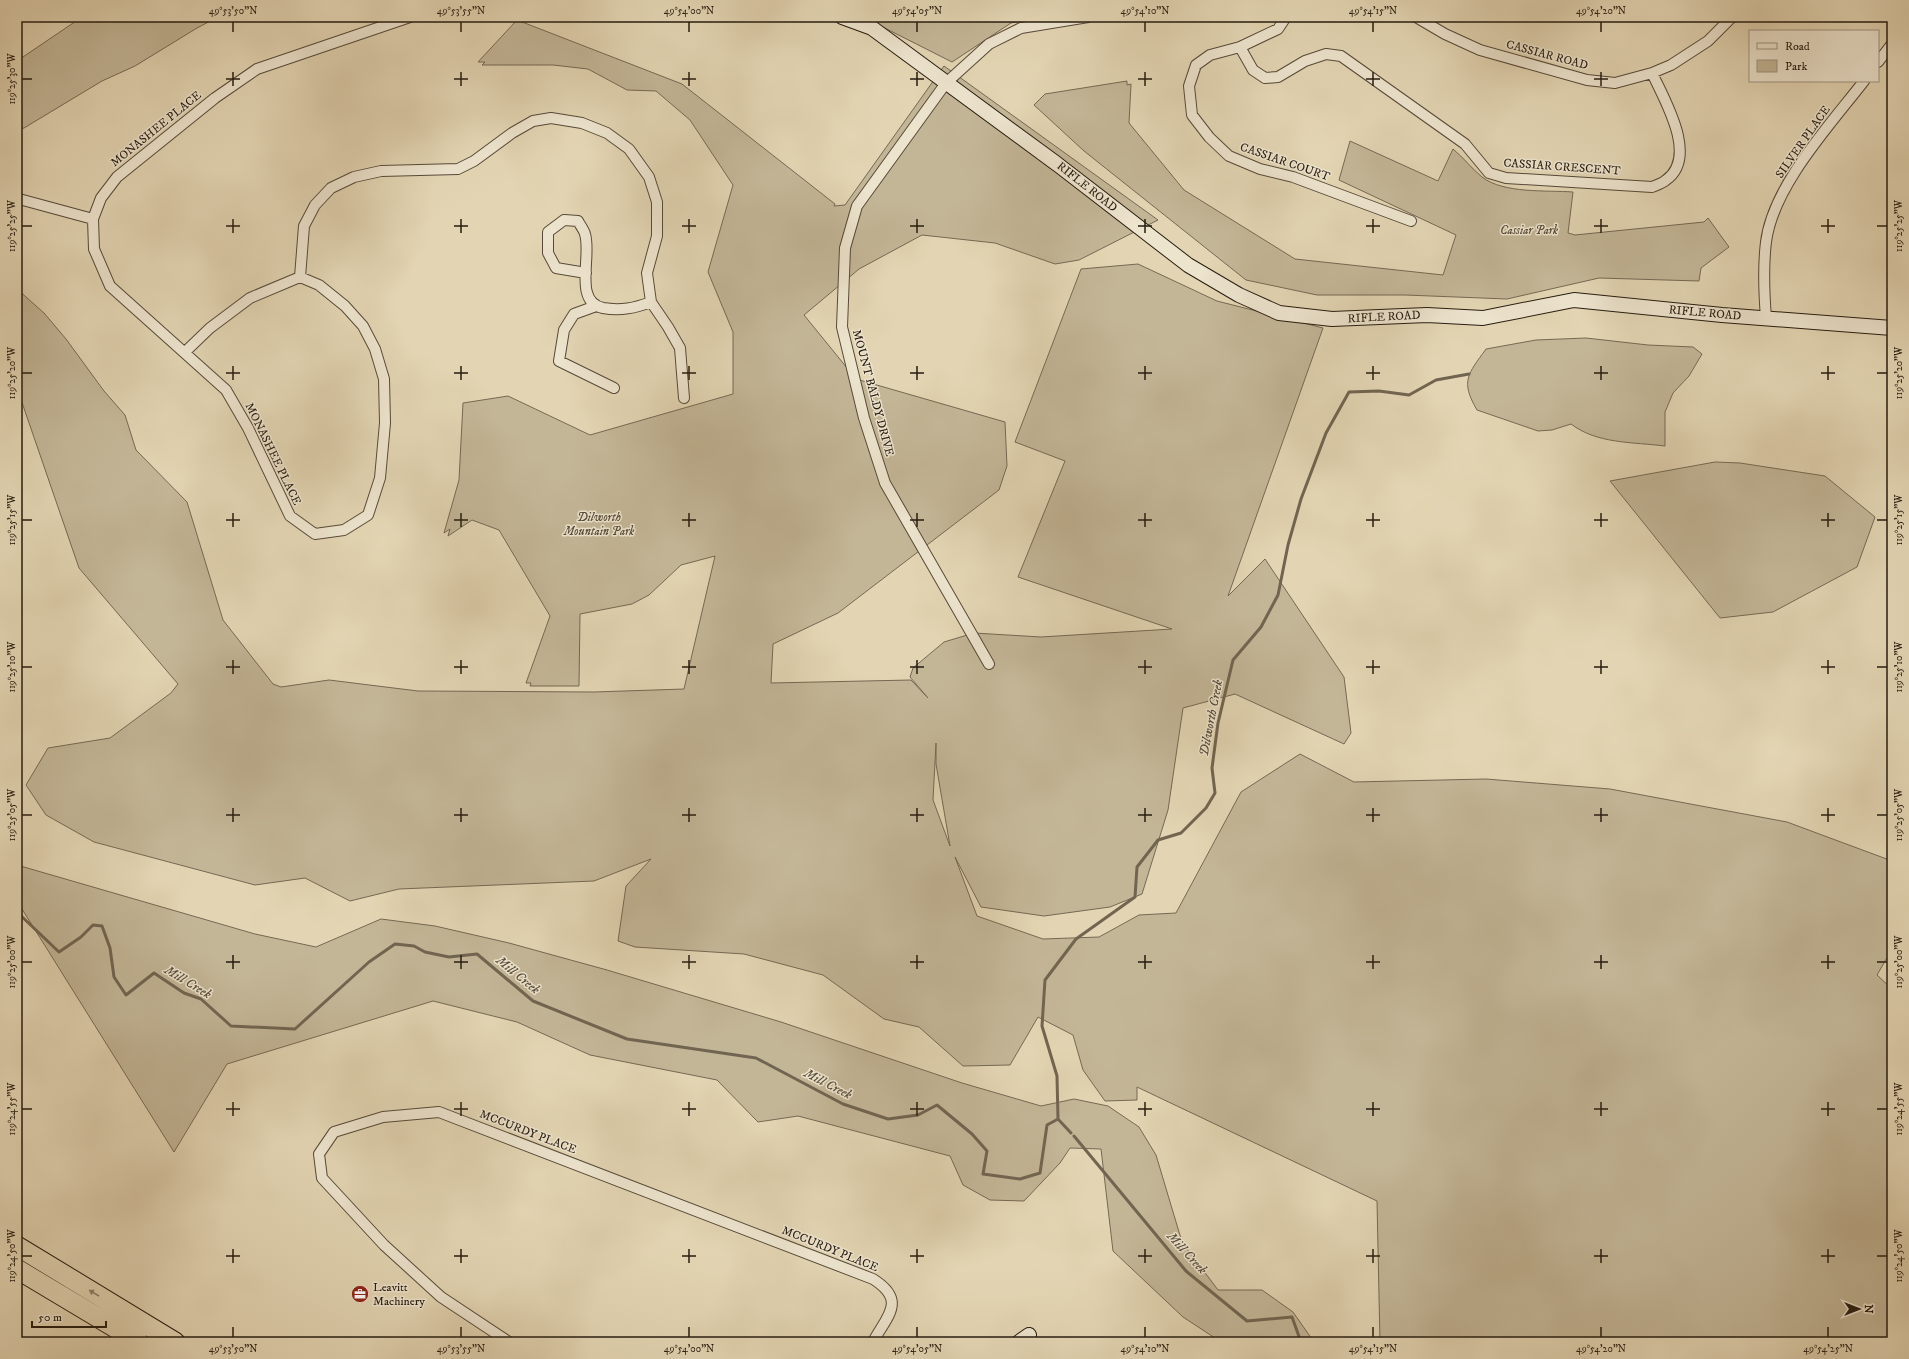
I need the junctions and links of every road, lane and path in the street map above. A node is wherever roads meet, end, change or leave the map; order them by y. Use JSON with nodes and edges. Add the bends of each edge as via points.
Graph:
{"nodes":[{"id":1,"x":410,"y":17,"type":"edge"},
{"id":2,"x":842,"y":17,"type":"edge"},
{"id":3,"x":1088,"y":17,"type":"edge"},
{"id":4,"x":1286,"y":17,"type":"edge"},
{"id":5,"x":1416,"y":17,"type":"edge"},
{"id":6,"x":1732,"y":17,"type":"edge"},
{"id":7,"x":1892,"y":44,"type":"edge"},
{"id":8,"x":1240,"y":47,"type":"junction"},
{"id":9,"x":1879,"y":61,"type":"edge"},
{"id":10,"x":1652,"y":73,"type":"junction"},
{"id":11,"x":1863,"y":82,"type":"edge"},
{"id":12,"x":946,"y":83,"type":"junction"},
{"id":13,"x":18,"y":199,"type":"dead end"},
{"id":14,"x":93,"y":219,"type":"junction"},
{"id":15,"x":1411,"y":221,"type":"dead end"},
{"id":16,"x":586,"y":273,"type":"junction"},
{"id":17,"x":300,"y":277,"type":"junction"},
{"id":18,"x":651,"y":302,"type":"junction"},
{"id":19,"x":596,"y":306,"type":"junction"},
{"id":20,"x":1766,"y":318,"type":"junction"},
{"id":21,"x":1892,"y":328,"type":"edge"},
{"id":22,"x":185,"y":352,"type":"junction"},
{"id":23,"x":614,"y":388,"type":"dead end"},
{"id":24,"x":684,"y":398,"type":"dead end"},
{"id":25,"x":989,"y":664,"type":"dead end"},
{"id":26,"x":17,"y":1246,"type":"edge"},
{"id":27,"x":17,"y":1269,"type":"edge"},
{"id":28,"x":139,"y":1342,"type":"edge"},
{"id":29,"x":175,"y":1342,"type":"edge"},
{"id":30,"x":509,"y":1342,"type":"edge"},
{"id":31,"x":873,"y":1342,"type":"edge"}],
"edges":[{"from":1,"to":14,"type":"street","name":"MONASHEE PLACE","via":[[257,69],[215,98],[117,177],[101,198]]},
{"from":2,"to":12,"type":"street","name":"RIFLE ROAD","via":[[872,28]]},
{"from":3,"to":12,"type":"street","via":[[1021,28],[989,44]]},
{"from":4,"to":8,"type":"street","via":[[1278,29]]},
{"from":5,"to":10,"type":"street","name":"CASSIAR ROAD","via":[[1480,50],[1587,80],[1615,83]]},
{"from":6,"to":10,"type":"street","name":"CASSIAR ROAD","via":[[1708,41]]},
{"from":7,"to":9,"type":"street"},
{"from":8,"to":10,"type":"street","name":"CASSIAR CRESCENT","via":[[1253,70],[1265,78],[1278,76],[1305,61],[1326,54],[1341,56],[1465,144],[1489,173],[1506,178],[1652,187],[1667,180],[1676,168],[1681,148],[1679,131]]},
{"from":8,"to":15,"type":"street","name":"CASSIAR COURT","via":[[1210,55],[1196,65],[1189,86],[1192,115],[1209,137],[1230,156],[1260,169],[1293,177]]},
{"from":11,"to":20,"type":"street","name":"SILVER PLACE","via":[[1798,168],[1776,205],[1766,240]]},
{"from":12,"to":20,"type":"street","name":"RIFLE ROAD","via":[[1188,265],[1240,295],[1279,313],[1332,319],[1427,315],[1484,318],[1574,300]]},
{"from":12,"to":25,"type":"street","name":"MOUNT BALDY DRIVE","via":[[856,206],[845,248],[842,327],[864,418],[885,483]]},
{"from":13,"to":14,"type":"street"},
{"from":14,"to":22,"type":"street","name":"MONASHEE PLACE","via":[[94,249],[110,286]]},
{"from":16,"to":16,"type":"street","via":[[585,235],[578,221],[564,220],[548,232],[548,253],[556,268]]},
{"from":16,"to":19,"type":"street","via":[[587,295]]},
{"from":17,"to":18,"type":"street","via":[[304,226],[314,205],[331,188],[354,177],[381,171],[458,169],[533,121],[552,118],[582,123],[607,133],[629,149],[649,177],[657,202],[657,236],[647,273]]},
{"from":17,"to":22,"type":"street","via":[[250,298],[210,328]]},
{"from":17,"to":22,"type":"street","name":"MONASHEE PLACE","via":[[319,285],[345,306],[363,326],[375,349],[384,379],[385,423],[380,478],[368,515],[344,530],[314,534],[290,516],[248,428],[226,390]]},
{"from":18,"to":19,"type":"street","via":[[613,310]]},
{"from":18,"to":24,"type":"street","via":[[680,348]]},
{"from":19,"to":23,"type":"street","via":[[574,314],[564,330],[559,361]]},
{"from":20,"to":21,"type":"street","name":"RIFLE ROAD"},
{"from":29,"to":26,"type":"highway","one_way":true},
{"from":27,"to":28,"type":"highway"},
{"from":30,"to":31,"type":"street","name":"MCCURDY PLACE","via":[[441,1297],[384,1245],[322,1178],[319,1154],[334,1132],[383,1117],[439,1112],[873,1279],[887,1289],[892,1312]]}]}
